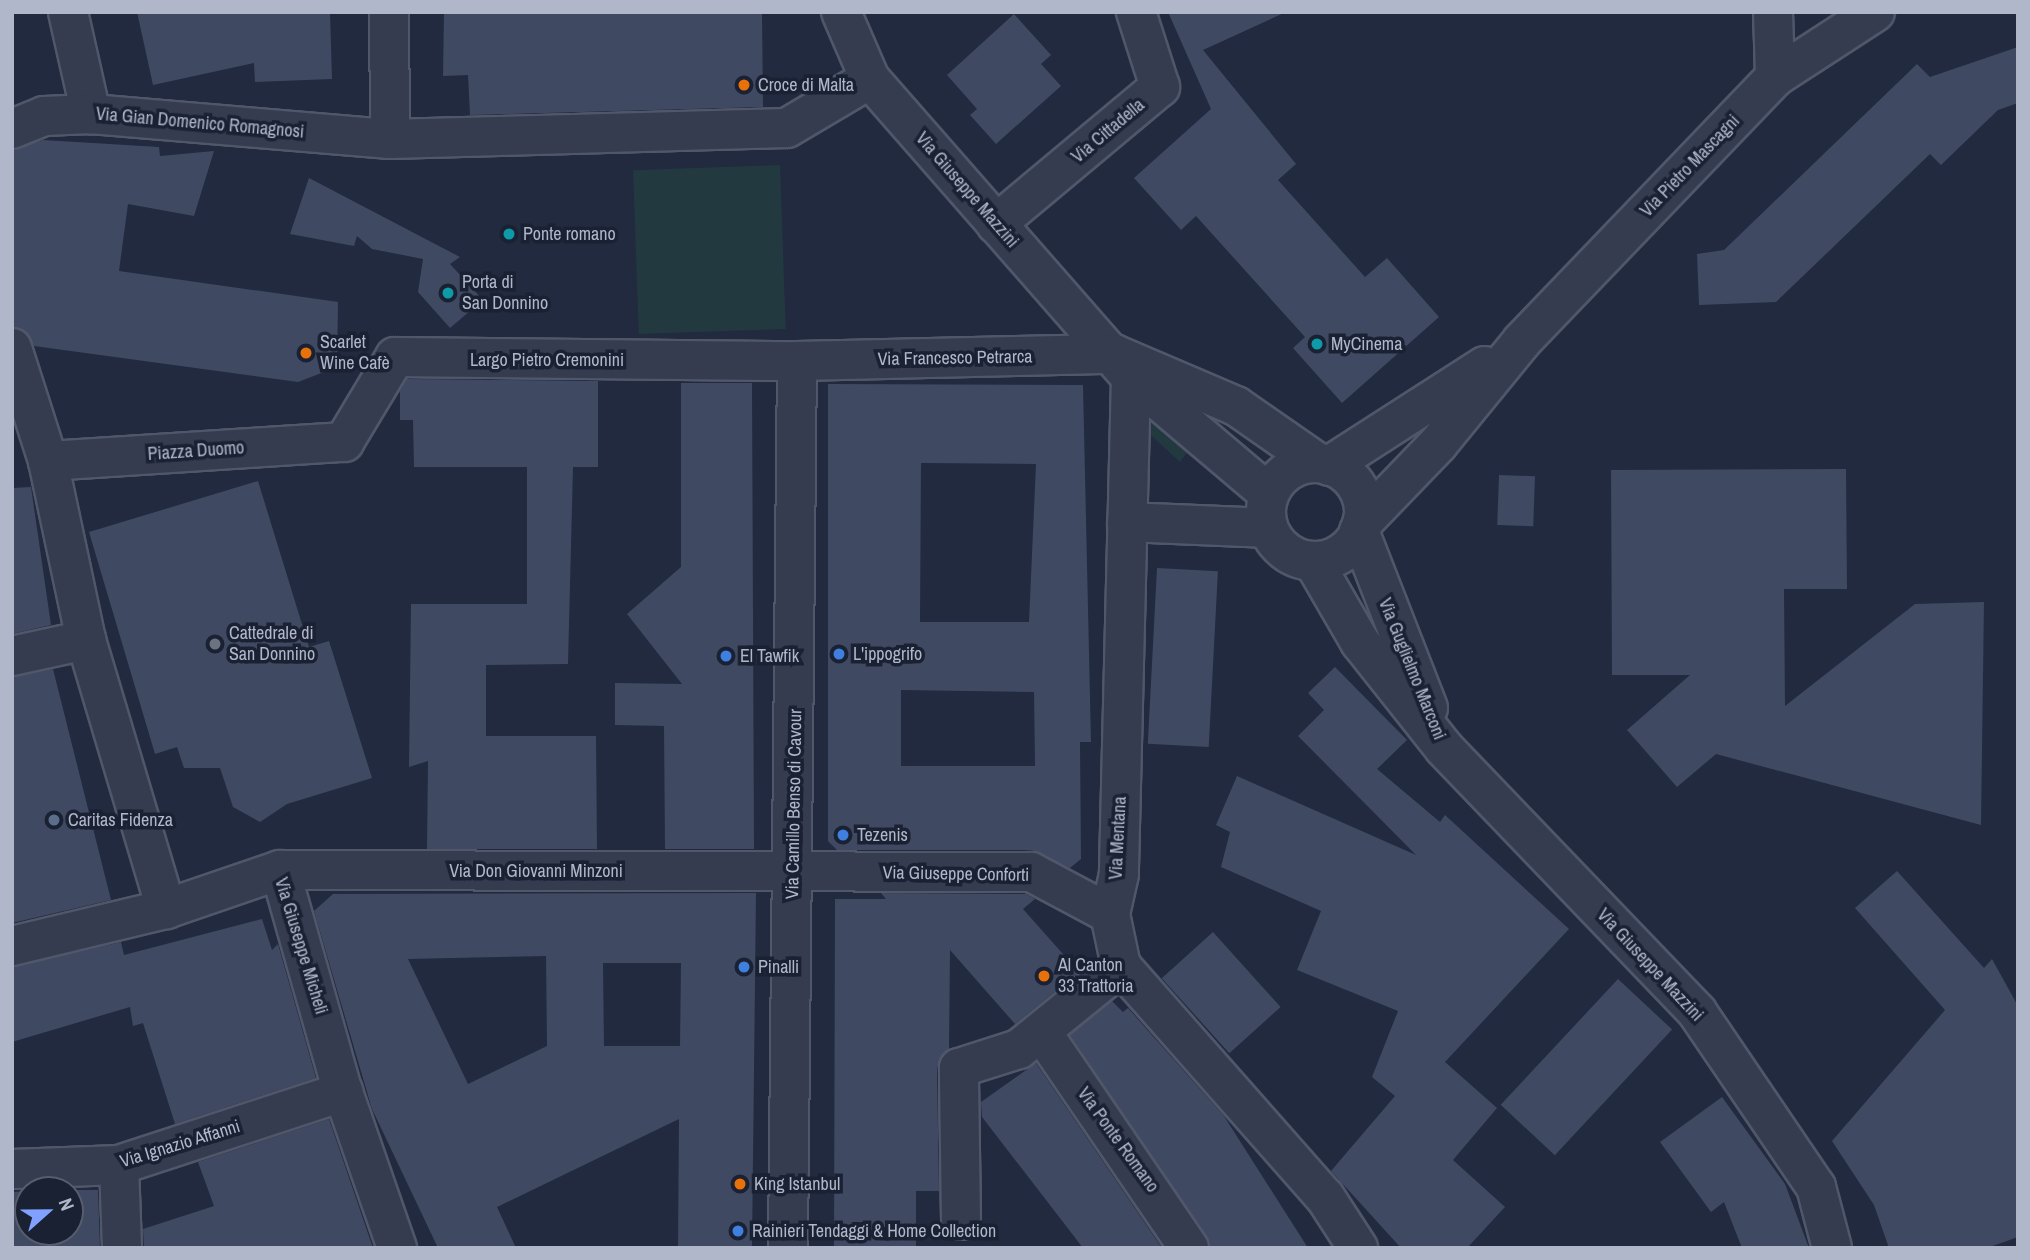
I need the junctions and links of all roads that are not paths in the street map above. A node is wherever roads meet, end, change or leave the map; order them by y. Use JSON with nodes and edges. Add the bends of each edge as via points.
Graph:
{"nodes":[{"id":1,"x":68,"y":12,"type":"edge"},
{"id":2,"x":388,"y":12,"type":"edge"},
{"id":3,"x":841,"y":12,"type":"edge"},
{"id":4,"x":1136,"y":12,"type":"edge"},
{"id":5,"x":1773,"y":12,"type":"edge"},
{"id":6,"x":1875,"y":12,"type":"edge"},
{"id":7,"x":1775,"y":77,"type":"junction"},
{"id":8,"x":870,"y":79,"type":"junction"},
{"id":9,"x":90,"y":114,"type":"junction"},
{"id":10,"x":12,"y":129,"type":"edge"},
{"id":11,"x":390,"y":139,"type":"junction"},
{"id":12,"x":996,"y":224,"type":"junction"},
{"id":13,"x":1522,"y":341,"type":"junction"},
{"id":14,"x":12,"y":348,"type":"edge"},
{"id":15,"x":797,"y":361,"type":"junction"},
{"id":16,"x":1122,"y":365,"type":"junction"},
{"id":17,"x":344,"y":442,"type":"joint"},
{"id":18,"x":48,"y":461,"type":"junction"},
{"id":19,"x":1324,"y":464,"type":"junction"},
{"id":20,"x":1269,"y":511,"type":"junction"},
{"id":21,"x":1127,"y":522,"type":"junction"},
{"id":22,"x":1361,"y":527,"type":"junction"},
{"id":23,"x":1313,"y":561,"type":"junction"},
{"id":24,"x":86,"y":640,"type":"junction"},
{"id":25,"x":12,"y":656,"type":"edge"},
{"id":26,"x":1444,"y":748,"type":"junction"},
{"id":27,"x":280,"y":870,"type":"junction"},
{"id":28,"x":793,"y":872,"type":"junction"},
{"id":29,"x":166,"y":909,"type":"junction"},
{"id":30,"x":1110,"y":914,"type":"junction"},
{"id":31,"x":12,"y":946,"type":"edge"},
{"id":32,"x":1121,"y":966,"type":"junction"},
{"id":33,"x":1043,"y":1034,"type":"junction"},
{"id":34,"x":344,"y":1092,"type":"junction"},
{"id":35,"x":119,"y":1165,"type":"junction"},
{"id":36,"x":12,"y":1169,"type":"edge"},
{"id":37,"x":961,"y":1220,"type":"dead end"},
{"id":38,"x":122,"y":1248,"type":"edge"},
{"id":39,"x":397,"y":1248,"type":"edge"},
{"id":40,"x":788,"y":1248,"type":"edge"},
{"id":41,"x":1189,"y":1248,"type":"edge"},
{"id":42,"x":1358,"y":1248,"type":"edge"},
{"id":43,"x":1832,"y":1248,"type":"edge"}],
"edges":[{"from":1,"to":9,"type":"street"},
{"from":2,"to":11,"type":"street"},
{"from":3,"to":8,"type":"street","name":"Via Giuseppe Mazzini"},
{"from":4,"to":12,"type":"street","name":"Via Cittadella","via":[[1160,87]]},
{"from":5,"to":7,"type":"street"},
{"from":6,"to":7,"type":"street","name":"Via Pietro Mascagni"},
{"from":7,"to":13,"type":"street","name":"Via Pietro Mascagni"},
{"from":8,"to":11,"type":"street","name":"Via Gian Domenico Romagnosi","via":[[787,128]]},
{"from":8,"to":12,"type":"street","name":"Via Giuseppe Mazzini"},
{"from":9,"to":10,"type":"street","name":"Via Gian Domenico Romagnosi","via":[[44,116]]},
{"from":9,"to":11,"type":"street","name":"Via Gian Domenico Romagnosi"},
{"from":12,"to":16,"type":"street","name":"Via Giuseppe Mazzini"},
{"from":13,"to":19,"type":"street","name":"Via Pietro Mascagni","via":[[1382,437]]},
{"from":13,"to":22,"type":"street","name":"Via Pietro Mascagni","via":[[1438,444]]},
{"from":14,"to":18,"type":"street"},
{"from":15,"to":16,"type":"street","name":"Via Francesco Petrarca"},
{"from":15,"to":17,"type":"street","name":"Largo Pietro Cremonini","via":[[395,357]]},
{"from":15,"to":28,"type":"street","name":"Via Camillo Benso di Cavour"},
{"from":16,"to":19,"type":"street","name":"Via Giuseppe Mazzini","via":[[1236,406]]},
{"from":16,"to":20,"type":"street","name":"Via Giuseppe Mazzini"},
{"from":16,"to":21,"type":"street","name":"Via Mentana"},
{"from":17,"to":18,"type":"street","name":"Piazza Duomo"},
{"from":18,"to":24,"type":"street"},
{"from":19,"to":20,"type":"street","via":[[1291,470]]},
{"from":19,"to":22,"type":"street","name":"Via Guglielmo Marconi","via":[[1359,492]]},
{"from":20,"to":21,"type":"street"},
{"from":20,"to":23,"type":"street","via":[[1282,549]]},
{"from":21,"to":30,"type":"street","name":"Via Mentana","via":[[1119,874]]},
{"from":22,"to":23,"type":"street","via":[[1340,555]]},
{"from":22,"to":26,"type":"street","name":"Via Guglielmo Marconi"},
{"from":23,"to":26,"type":"street","name":"Via Guglielmo Marconi","via":[[1360,642]]},
{"from":24,"to":25,"type":"street"},
{"from":24,"to":29,"type":"street"},
{"from":26,"to":43,"type":"street","name":"Via Giuseppe Mazzini","via":[[1697,1012],[1816,1187]]},
{"from":27,"to":28,"type":"street","name":"Via Don Giovanni Minzoni"},
{"from":27,"to":29,"type":"street","name":"Via Giuseppe Micheli"},
{"from":27,"to":34,"type":"street","name":"Via Giuseppe Micheli"},
{"from":28,"to":30,"type":"street","name":"Via Giuseppe Conforti","via":[[1031,872]]},
{"from":28,"to":40,"type":"street","name":"Via Camillo Benso di Cavour"},
{"from":29,"to":31,"type":"street","name":"Via Giuseppe Micheli"},
{"from":30,"to":32,"type":"street","name":"Via Mentana"},
{"from":32,"to":33,"type":"street"},
{"from":32,"to":42,"type":"street","name":"Via Mentana","via":[[1325,1197]]},
{"from":33,"to":37,"type":"street","via":[[1019,1049],[959,1068]]},
{"from":33,"to":41,"type":"street","name":"Via Ponte Romano"},
{"from":34,"to":35,"type":"street","name":"Via Ignazio Affanni"},
{"from":34,"to":39,"type":"street","name":"Via Giuseppe Micheli"},
{"from":35,"to":36,"type":"street","name":"Via Ignazio Affanni"},
{"from":35,"to":38,"type":"street"}]}
